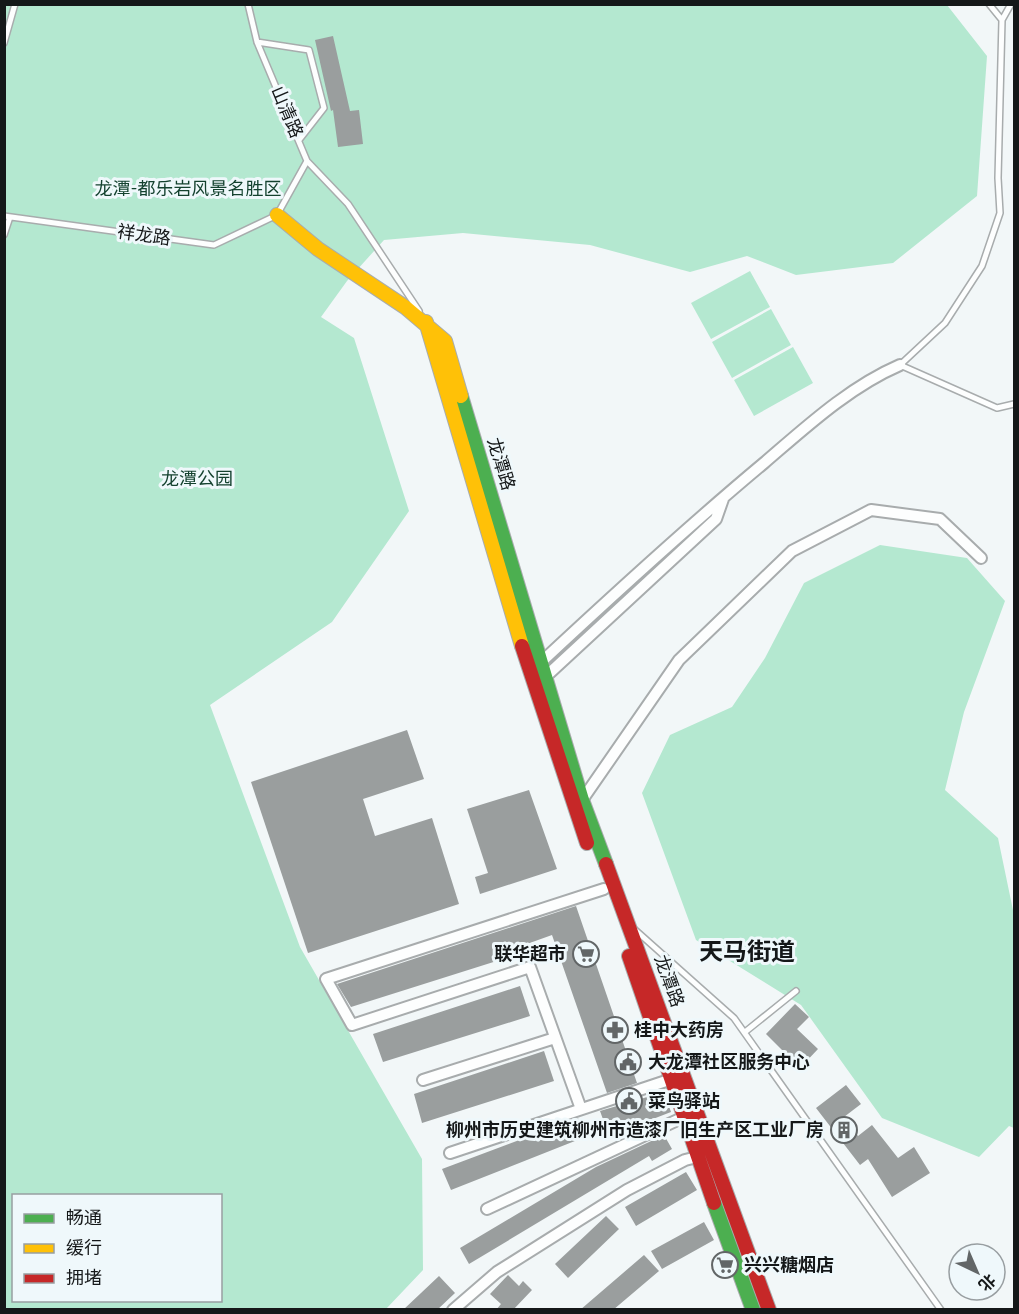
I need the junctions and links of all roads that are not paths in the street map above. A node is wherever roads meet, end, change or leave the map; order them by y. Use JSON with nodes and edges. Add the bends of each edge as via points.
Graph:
{"nodes":[{"id":1,"x":15,"y":4,"type":"edge"},
{"id":2,"x":248,"y":4,"type":"edge"},
{"id":3,"x":989,"y":4,"type":"edge"},
{"id":4,"x":1011,"y":4,"type":"edge"},
{"id":5,"x":1002,"y":20,"type":"junction"},
{"id":6,"x":257,"y":42,"type":"junction"},
{"id":7,"x":4,"y":43,"type":"edge"},
{"id":8,"x":299,"y":140,"type":"junction"},
{"id":9,"x":307,"y":161,"type":"junction"},
{"id":10,"x":277,"y":215,"type":"junction"},
{"id":11,"x":7,"y":216,"type":"edge"},
{"id":12,"x":4,"y":235,"type":"edge"},
{"id":13,"x":425,"y":321,"type":"junction"},
{"id":14,"x":900,"y":365,"type":"junction"},
{"id":15,"x":1014,"y":404,"type":"edge"},
{"id":16,"x":724,"y":496,"type":"junction"},
{"id":17,"x":981,"y":558,"type":"dead end"},
{"id":18,"x":524,"y":627,"type":"junction"},
{"id":19,"x":541,"y":663,"type":"junction"},
{"id":20,"x":537,"y":678,"type":"junction"},
{"id":21,"x":578,"y":806,"type":"junction"},
{"id":22,"x":604,"y":889,"type":"junction"},
{"id":23,"x":628,"y":923,"type":"junction"},
{"id":24,"x":796,"y":991,"type":"dead end"},
{"id":25,"x":745,"y":1032,"type":"junction"},
{"id":26,"x":555,"y":1038,"type":"junction"},
{"id":27,"x":672,"y":1078,"type":"junction"},
{"id":28,"x":423,"y":1080,"type":"dead end"},
{"id":29,"x":581,"y":1109,"type":"junction"},
{"id":30,"x":684,"y":1118,"type":"junction"},
{"id":31,"x":450,"y":1153,"type":"dead end"},
{"id":32,"x":696,"y":1157,"type":"junction"},
{"id":33,"x":487,"y":1209,"type":"dead end"},
{"id":34,"x":453,"y":1310,"type":"edge"},
{"id":35,"x":753,"y":1310,"type":"edge"},
{"id":36,"x":769,"y":1310,"type":"edge"},
{"id":37,"x":941,"y":1310,"type":"edge"}],
"edges":[{"from":1,"to":7,"type":"lane"},
{"from":2,"to":6,"type":"lane","name":"山清路"},
{"from":3,"to":5,"type":"lane"},
{"from":4,"to":5,"type":"lane"},
{"from":5,"to":14,"type":"lane","via":[[1000,213],[982,267],[945,324]]},
{"from":6,"to":8,"type":"lane","name":"山清路"},
{"from":6,"to":8,"type":"lane","via":[[309,50],[324,108]]},
{"from":8,"to":9,"type":"lane","name":"山清路"},
{"from":9,"to":10,"type":"lane","name":"山清路"},
{"from":9,"to":13,"type":"lane","via":[[348,204]]},
{"from":10,"to":11,"type":"lane","name":"祥龙路","via":[[214,245]]},
{"from":10,"to":13,"type":"street","name":"龙潭路","via":[[303,240]]},
{"from":11,"to":12,"type":"lane"},
{"from":13,"to":18,"type":"street","name":"龙潭路","via":[[445,341]]},
{"from":14,"to":15,"type":"lane","via":[[997,408]]},
{"from":14,"to":16,"type":"street","via":[[826,410]]},
{"from":16,"to":19,"type":"street"},
{"from":16,"to":20,"type":"street","via":[[716,519]]},
{"from":17,"to":21,"type":"street","via":[[940,519],[871,510],[792,551],[679,660]]},
{"from":18,"to":19,"type":"street","name":"龙潭路"},
{"from":18,"to":20,"type":"street"},
{"from":19,"to":20,"type":"street","name":"龙潭路"},
{"from":20,"to":21,"type":"street","name":"龙潭路"},
{"from":21,"to":22,"type":"street","name":"龙潭路"},
{"from":21,"to":23,"type":"street","name":"龙潭路"},
{"from":22,"to":26,"type":"street","via":[[326,979],[352,1025],[530,967]]},
{"from":22,"to":27,"type":"street","name":"龙潭路"},
{"from":23,"to":25,"type":"lane"},
{"from":23,"to":36,"type":"street","name":"龙潭路"},
{"from":24,"to":25,"type":"lane"},
{"from":25,"to":37,"type":"lane"},
{"from":26,"to":28,"type":"street"},
{"from":26,"to":29,"type":"street"},
{"from":27,"to":29,"type":"street"},
{"from":27,"to":30,"type":"street","name":"龙潭路"},
{"from":29,"to":31,"type":"street"},
{"from":30,"to":32,"type":"street","name":"龙潭路"},
{"from":30,"to":33,"type":"street"},
{"from":32,"to":34,"type":"street","via":[[627,1190],[497,1272]]},
{"from":32,"to":35,"type":"street","name":"龙潭路"}]}
